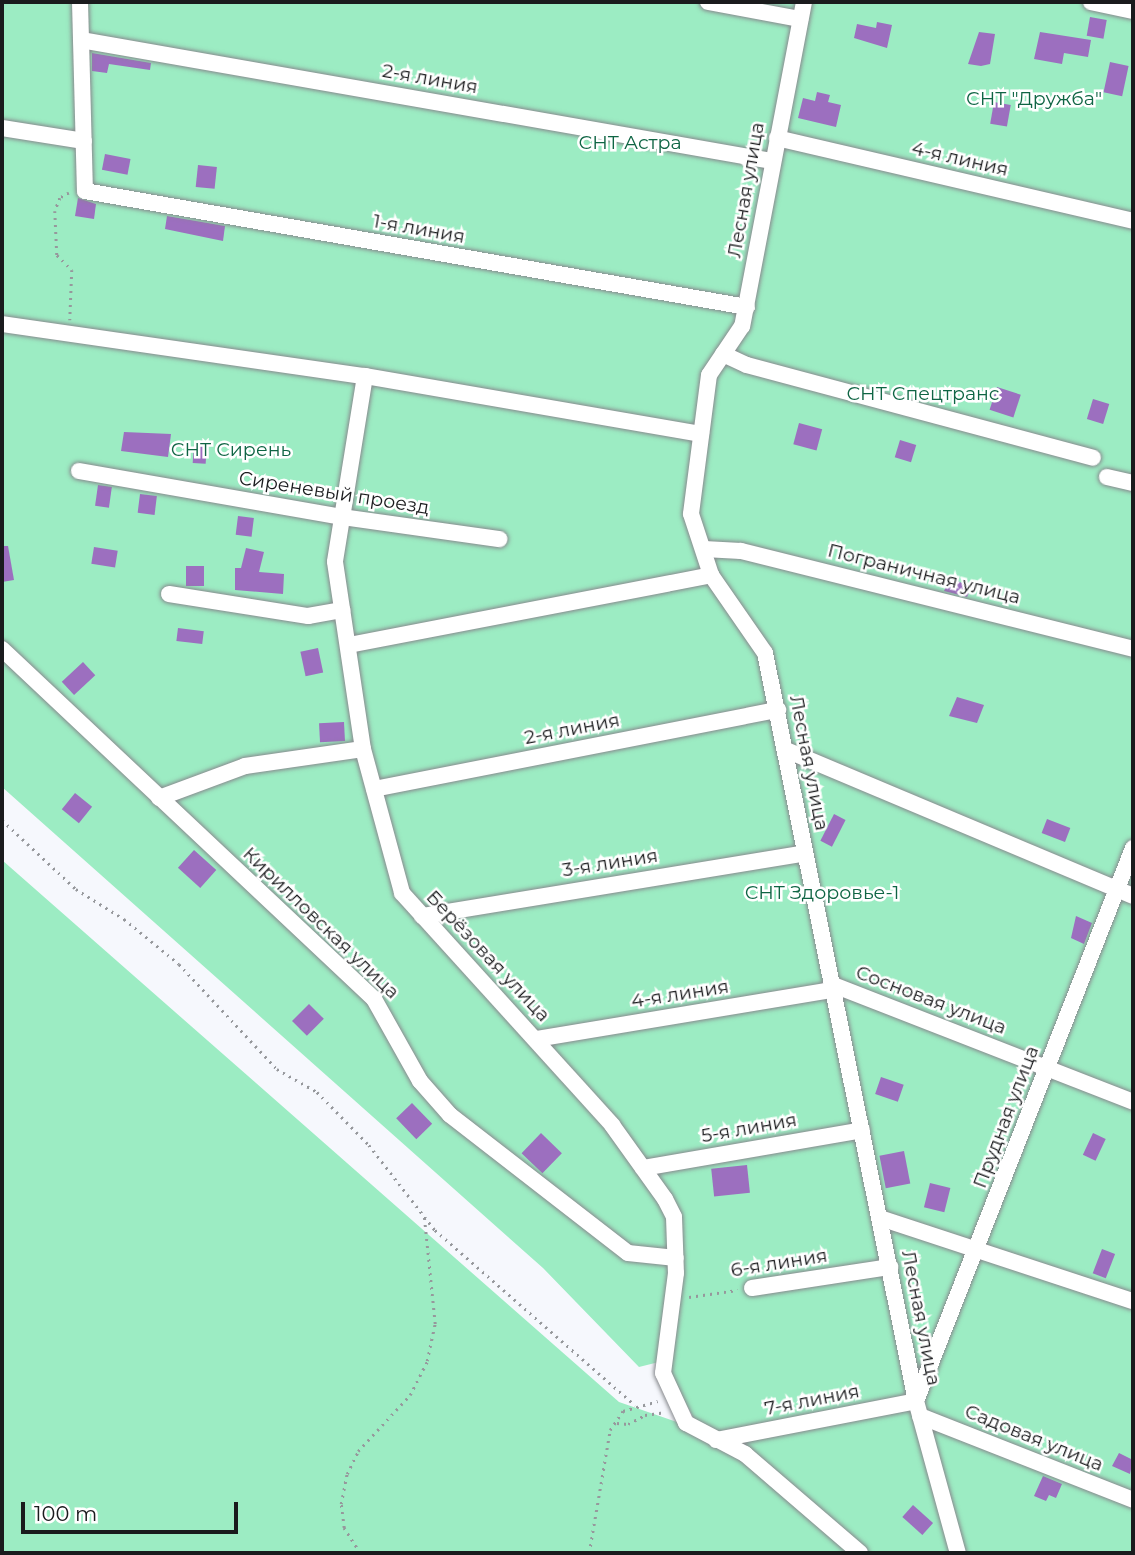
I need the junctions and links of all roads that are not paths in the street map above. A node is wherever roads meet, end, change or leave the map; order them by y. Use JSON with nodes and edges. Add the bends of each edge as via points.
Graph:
{"nodes":[{"id":1,"x":80,"y":2,"type":"edge"},
{"id":2,"x":708,"y":2,"type":"edge"},
{"id":3,"x":804,"y":2,"type":"edge"},
{"id":4,"x":1091,"y":2,"type":"edge"},
{"id":5,"x":1133,"y":11,"type":"edge"},
{"id":6,"x":800,"y":19,"type":"junction"},
{"id":7,"x":81,"y":40,"type":"junction"},
{"id":8,"x":2,"y":128,"type":"edge"},
{"id":9,"x":777,"y":138,"type":"junction"},
{"id":10,"x":84,"y":141,"type":"junction"},
{"id":11,"x":772,"y":161,"type":"junction"},
{"id":12,"x":1133,"y":220,"type":"edge"},
{"id":13,"x":747,"y":307,"type":"junction"},
{"id":14,"x":2,"y":324,"type":"edge"},
{"id":15,"x":723,"y":354,"type":"junction"},
{"id":16,"x":365,"y":376,"type":"junction"},
{"id":17,"x":701,"y":434,"type":"junction"},
{"id":18,"x":1093,"y":458,"type":"dead end"},
{"id":19,"x":79,"y":471,"type":"dead end"},
{"id":20,"x":1107,"y":477,"type":"dead end"},
{"id":21,"x":1133,"y":483,"type":"edge"},
{"id":22,"x":342,"y":517,"type":"junction"},
{"id":23,"x":499,"y":539,"type":"dead end"},
{"id":24,"x":704,"y":549,"type":"junction"},
{"id":25,"x":711,"y":575,"type":"junction"},
{"id":26,"x":169,"y":594,"type":"dead end"},
{"id":27,"x":342,"y":610,"type":"junction"},
{"id":28,"x":349,"y":645,"type":"junction"},
{"id":29,"x":2,"y":649,"type":"edge"},
{"id":30,"x":1133,"y":649,"type":"edge"},
{"id":31,"x":778,"y":710,"type":"junction"},
{"id":32,"x":363,"y":749,"type":"junction"},
{"id":33,"x":786,"y":750,"type":"junction"},
{"id":34,"x":374,"y":789,"type":"junction"},
{"id":35,"x":159,"y":798,"type":"junction"},
{"id":36,"x":1133,"y":848,"type":"edge"},
{"id":37,"x":805,"y":853,"type":"junction"},
{"id":38,"x":1117,"y":889,"type":"junction"},
{"id":39,"x":1133,"y":896,"type":"edge"},
{"id":40,"x":422,"y":916,"type":"junction"},
{"id":41,"x":831,"y":987,"type":"junction"},
{"id":42,"x":536,"y":1039,"type":"junction"},
{"id":43,"x":1048,"y":1068,"type":"junction"},
{"id":44,"x":1133,"y":1102,"type":"edge"},
{"id":45,"x":862,"y":1130,"type":"junction"},
{"id":46,"x":643,"y":1168,"type":"junction"},
{"id":47,"x":880,"y":1218,"type":"junction"},
{"id":48,"x":977,"y":1250,"type":"junction"},
{"id":49,"x":676,"y":1258,"type":"junction"},
{"id":50,"x":890,"y":1267,"type":"junction"},
{"id":51,"x":751,"y":1288,"type":"road end"},
{"id":52,"x":1133,"y":1301,"type":"edge"},
{"id":53,"x":918,"y":1408,"type":"junction"},
{"id":54,"x":716,"y":1440,"type":"junction"},
{"id":55,"x":1133,"y":1500,"type":"edge"},
{"id":56,"x":860,"y":1553,"type":"edge"},
{"id":57,"x":958,"y":1553,"type":"edge"}],
"edges":[{"from":1,"to":7,"type":"street"},
{"from":2,"to":6,"type":"street"},
{"from":3,"to":6,"type":"street","name":"Лесная улица"},
{"from":4,"to":5,"type":"street"},
{"from":6,"to":9,"type":"street","name":"Лесная улица"},
{"from":7,"to":10,"type":"street"},
{"from":7,"to":11,"type":"street","name":"2-я линия"},
{"from":8,"to":10,"type":"street"},
{"from":9,"to":11,"type":"street","name":"Лесная улица"},
{"from":9,"to":12,"type":"street","name":"4-я линия"},
{"from":10,"to":13,"type":"street","name":"1-я линия","via":[[85,190]]},
{"from":11,"to":13,"type":"street","name":"Лесная улица"},
{"from":13,"to":15,"type":"street","name":"Лесная улица","via":[[742,326]]},
{"from":14,"to":16,"type":"street"},
{"from":15,"to":17,"type":"street","name":"Лесная улица","via":[[709,375]]},
{"from":15,"to":18,"type":"street","via":[[747,365]]},
{"from":16,"to":17,"type":"street"},
{"from":16,"to":22,"type":"street","name":"Берёзовая улица"},
{"from":17,"to":24,"type":"street","name":"Лесная улица","via":[[691,514]]},
{"from":19,"to":22,"type":"street","name":"Сиреневый проезд"},
{"from":20,"to":21,"type":"street"},
{"from":22,"to":23,"type":"street","name":"Сиреневый проезд"},
{"from":22,"to":27,"type":"street","name":"Берёзовая улица","via":[[335,562]]},
{"from":24,"to":25,"type":"street","name":"Лесная улица"},
{"from":24,"to":30,"type":"street","name":"Пограничная улица","via":[[741,551]]},
{"from":25,"to":28,"type":"street"},
{"from":25,"to":31,"type":"street","name":"Лесная улица","via":[[765,653]]},
{"from":26,"to":27,"type":"street","via":[[308,616]]},
{"from":27,"to":28,"type":"street","name":"Берёзовая улица"},
{"from":28,"to":32,"type":"street","name":"Берёзовая улица"},
{"from":29,"to":35,"type":"street","name":"Кирилловская улица"},
{"from":31,"to":33,"type":"street","name":"Лесная улица"},
{"from":31,"to":34,"type":"street","name":"2-я линия"},
{"from":32,"to":34,"type":"street","name":"Берёзовая улица"},
{"from":32,"to":35,"type":"street","via":[[245,766]]},
{"from":33,"to":37,"type":"street","name":"Лесная улица"},
{"from":33,"to":38,"type":"street"},
{"from":34,"to":40,"type":"street","name":"Берёзовая улица","via":[[402,893]]},
{"from":35,"to":49,"type":"street","name":"Кирилловская улица","via":[[374,999],[420,1082],[450,1115],[628,1253]]},
{"from":36,"to":38,"type":"street","name":"Прудная улица"},
{"from":37,"to":40,"type":"street","name":"3-я линия"},
{"from":37,"to":41,"type":"street","name":"Лесная улица"},
{"from":38,"to":39,"type":"street"},
{"from":38,"to":43,"type":"street","name":"Прудная улица"},
{"from":40,"to":42,"type":"street","name":"Берёзовая улица"},
{"from":41,"to":42,"type":"street","name":"4-я линия"},
{"from":41,"to":43,"type":"street","name":"Сосновая улица"},
{"from":41,"to":45,"type":"street","name":"Лесная улица"},
{"from":42,"to":46,"type":"street","name":"Берёзовая улица"},
{"from":43,"to":44,"type":"street","name":"Сосновая улица"},
{"from":43,"to":48,"type":"street","name":"Прудная улица"},
{"from":45,"to":46,"type":"street","name":"5-я линия"},
{"from":45,"to":47,"type":"street","name":"Лесная улица"},
{"from":46,"to":49,"type":"street","name":"Берёзовая улица","via":[[674,1217]]},
{"from":47,"to":48,"type":"street"},
{"from":47,"to":50,"type":"street","name":"Лесная улица"},
{"from":48,"to":52,"type":"street"},
{"from":48,"to":53,"type":"street","name":"Прудная улица"},
{"from":49,"to":54,"type":"street","name":"Берёзовая улица","via":[[663,1360],[675,1404],[686,1423]]},
{"from":50,"to":51,"type":"street","name":"6-я линия"},
{"from":50,"to":53,"type":"street","name":"Лесная улица"},
{"from":53,"to":54,"type":"street","name":"7-я линия"},
{"from":53,"to":55,"type":"street","name":"Садовая улица"},
{"from":53,"to":57,"type":"street","name":"Лесная улица"},
{"from":54,"to":56,"type":"street","via":[[745,1454]]}]}
